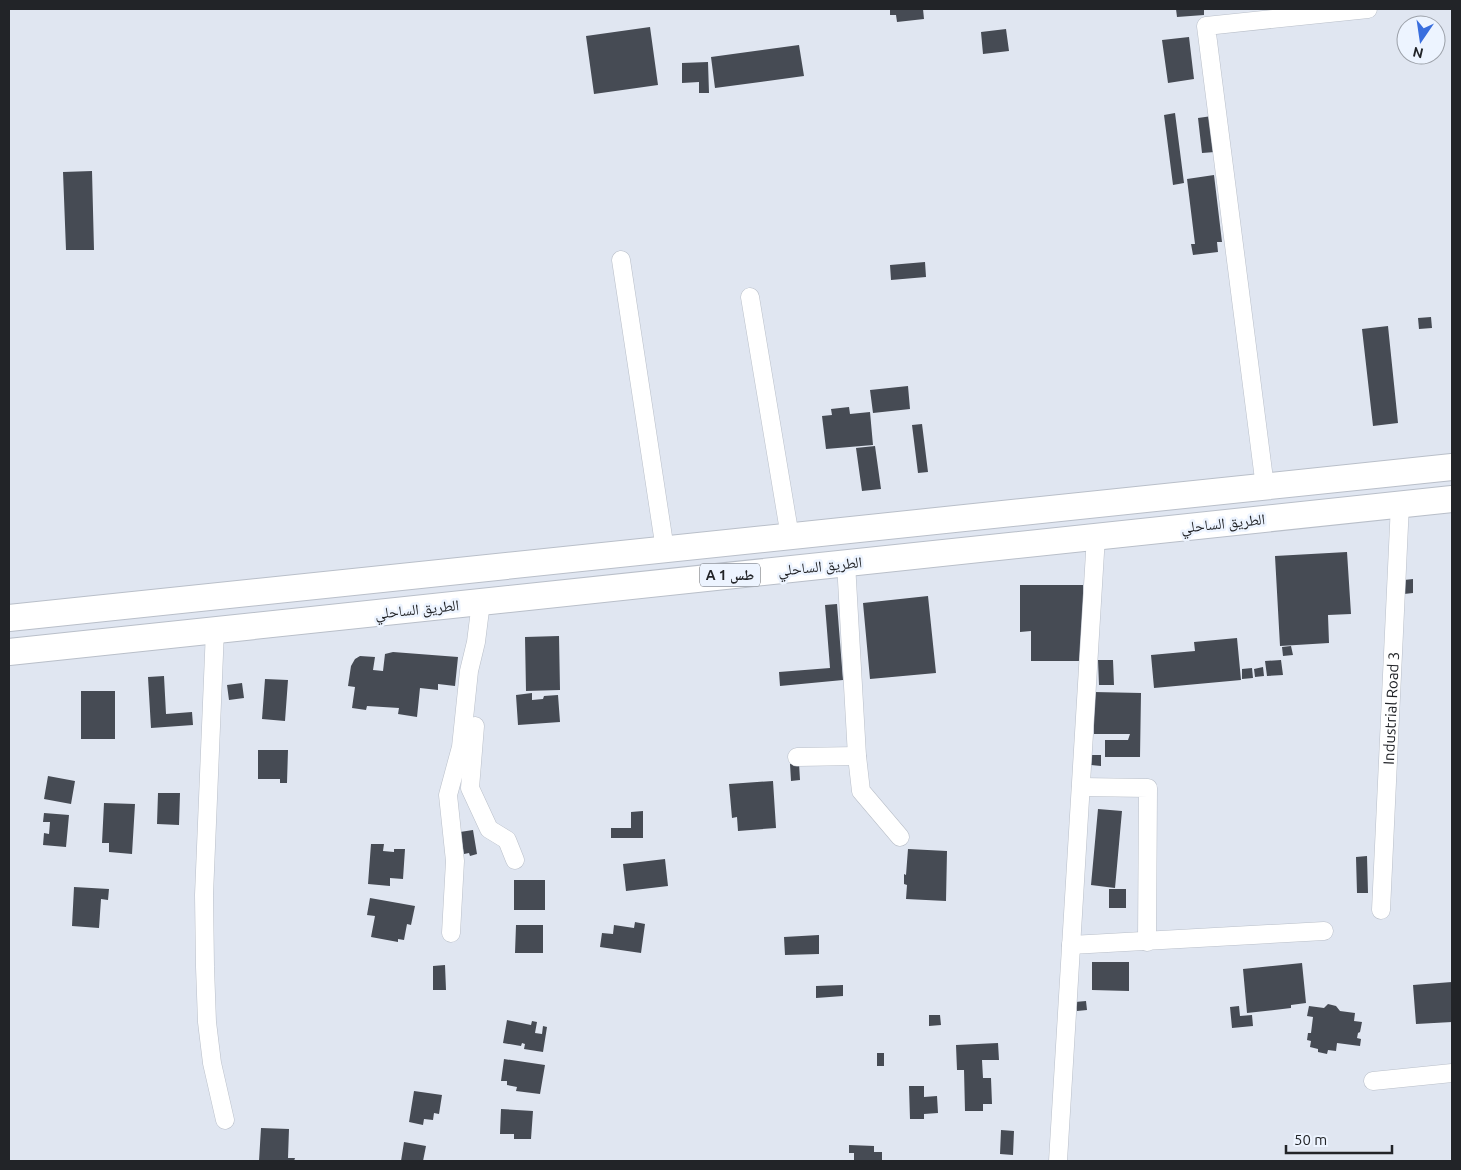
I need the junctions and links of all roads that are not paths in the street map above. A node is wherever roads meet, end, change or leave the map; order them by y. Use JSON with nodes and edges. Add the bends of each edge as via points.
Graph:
{"nodes":[{"id":1,"x":1368,"y":9,"type":"edge"},
{"id":2,"x":621,"y":260,"type":"dead end"},
{"id":3,"x":750,"y":297,"type":"dead end"},
{"id":4,"x":1452,"y":467,"type":"edge"},
{"id":5,"x":1265,"y":486,"type":"junction"},
{"id":6,"x":1452,"y":499,"type":"edge"},
{"id":7,"x":1400,"y":504,"type":"junction"},
{"id":8,"x":1096,"y":536,"type":"junction"},
{"id":9,"x":790,"y":537,"type":"junction"},
{"id":10,"x":665,"y":550,"type":"junction"},
{"id":11,"x":846,"y":563,"type":"junction"},
{"id":12,"x":481,"y":602,"type":"junction"},
{"id":13,"x":9,"y":618,"type":"edge"},
{"id":14,"x":215,"y":630,"type":"junction"},
{"id":15,"x":476,"y":642,"type":"junction"},
{"id":16,"x":9,"y":652,"type":"edge"},
{"id":17,"x":857,"y":756,"type":"junction"},
{"id":18,"x":797,"y":757,"type":"dead end"},
{"id":19,"x":1081,"y":787,"type":"junction"},
{"id":20,"x":900,"y":837,"type":"dead end"},
{"id":21,"x":515,"y":860,"type":"dead end"},
{"id":22,"x":1382,"y":910,"type":"dead end"},
{"id":23,"x":1324,"y":932,"type":"dead end"},
{"id":24,"x":451,"y":933,"type":"dead end"},
{"id":25,"x":1148,"y":942,"type":"junction"},
{"id":26,"x":1071,"y":945,"type":"junction"},
{"id":27,"x":1452,"y":1073,"type":"edge"},
{"id":28,"x":1373,"y":1081,"type":"dead end"},
{"id":29,"x":225,"y":1120,"type":"dead end"},
{"id":30,"x":1058,"y":1161,"type":"edge"}],
"edges":[{"from":1,"to":5,"type":"street","via":[[1206,26]]},
{"from":2,"to":10,"type":"street"},
{"from":3,"to":9,"type":"street"},
{"from":4,"to":5,"type":"highway","number":"A 1 طس"},
{"from":5,"to":9,"type":"highway","number":"A 1 طس"},
{"from":6,"to":7,"type":"highway","name":"الطريق الساحلي","number":"A 1 طس"},
{"from":7,"to":8,"type":"highway","name":"الطريق الساحلي","number":"A 1 طس"},
{"from":7,"to":22,"type":"street","name":"Industrial Road 3"},
{"from":8,"to":11,"type":"highway","name":"الطريق الساحلي","number":"A 1 طس"},
{"from":8,"to":19,"type":"street"},
{"from":9,"to":10,"type":"highway","number":"A 1 طس"},
{"from":10,"to":13,"type":"highway","number":"A 1 طس"},
{"from":11,"to":12,"type":"highway","name":"الطريق الساحلي","number":"A 1 طس"},
{"from":11,"to":17,"type":"street"},
{"from":12,"to":14,"type":"highway","name":"الطريق الساحلي","number":"A 1 طس"},
{"from":12,"to":15,"type":"street"},
{"from":14,"to":16,"type":"highway","name":"الطريق الساحلي","number":"A 1 طس"},
{"from":14,"to":29,"type":"street","via":[[204,967],[212,1063]]},
{"from":15,"to":21,"type":"street","via":[[481,666],[470,788],[489,829],[508,840]]},
{"from":15,"to":24,"type":"street","via":[[469,671],[461,747],[448,795],[455,861]]},
{"from":17,"to":18,"type":"street"},
{"from":17,"to":20,"type":"street","via":[[861,791]]},
{"from":19,"to":25,"type":"street","via":[[1148,788]]},
{"from":19,"to":26,"type":"street"},
{"from":23,"to":25,"type":"street"},
{"from":25,"to":26,"type":"street"},
{"from":26,"to":30,"type":"street"},
{"from":27,"to":28,"type":"street"}]}
